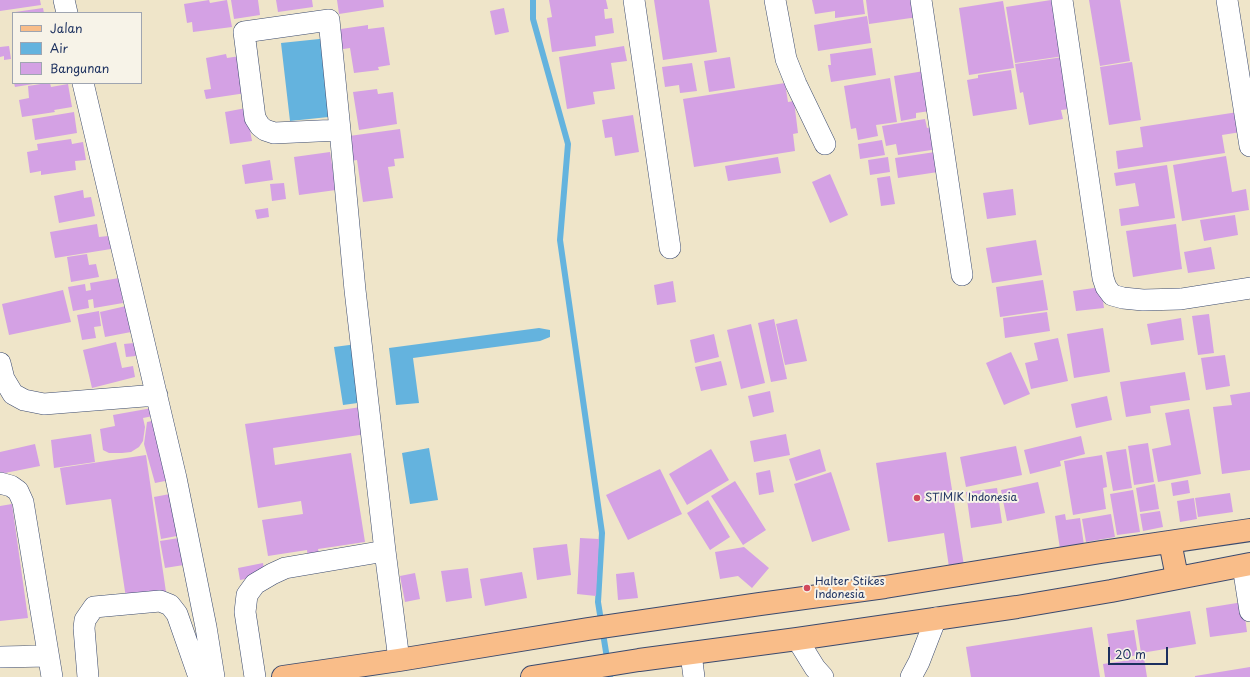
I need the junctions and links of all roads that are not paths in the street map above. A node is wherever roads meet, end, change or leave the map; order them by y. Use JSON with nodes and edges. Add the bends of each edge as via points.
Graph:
{"nodes":[{"id":1,"x":64,"y":0,"type":"edge"},
{"id":2,"x":634,"y":0,"type":"edge"},
{"id":3,"x":775,"y":0,"type":"edge"},
{"id":4,"x":921,"y":0,"type":"edge"},
{"id":5,"x":1062,"y":0,"type":"edge"},
{"id":6,"x":1227,"y":0,"type":"edge"},
{"id":7,"x":66,"y":12,"type":"edge"},
{"id":8,"x":82,"y":84,"type":"edge"},
{"id":9,"x":340,"y":130,"type":"junction"},
{"id":10,"x":825,"y":144,"type":"dead end"},
{"id":11,"x":1250,"y":146,"type":"edge"},
{"id":12,"x":670,"y":248,"type":"dead end"},
{"id":13,"x":962,"y":275,"type":"dead end"},
{"id":14,"x":1250,"y":288,"type":"edge"},
{"id":15,"x":1,"y":374,"type":"edge"},
{"id":16,"x":157,"y":394,"type":"junction"},
{"id":17,"x":0,"y":483,"type":"edge"},
{"id":18,"x":1250,"y":530,"type":"edge"},
{"id":19,"x":1170,"y":542,"type":"junction"},
{"id":20,"x":385,"y":551,"type":"junction"},
{"id":21,"x":1246,"y":565,"type":"edge"},
{"id":22,"x":1177,"y":577,"type":"junction"},
{"id":23,"x":1250,"y":611,"type":"edge"},
{"id":24,"x":936,"y":618,"type":"junction"},
{"id":25,"x":797,"y":639,"type":"junction"},
{"id":26,"x":690,"y":654,"type":"junction"},
{"id":27,"x":48,"y":656,"type":"junction"},
{"id":28,"x":0,"y":657,"type":"edge"},
{"id":29,"x":399,"y":660,"type":"junction"},
{"id":30,"x":555,"y":675,"type":"edge"},
{"id":31,"x":52,"y":677,"type":"edge"},
{"id":32,"x":88,"y":677,"type":"edge"},
{"id":33,"x":198,"y":677,"type":"edge"},
{"id":34,"x":214,"y":677,"type":"edge"},
{"id":35,"x":255,"y":677,"type":"edge"},
{"id":36,"x":283,"y":677,"type":"edge"},
{"id":37,"x":532,"y":677,"type":"edge"},
{"id":38,"x":694,"y":677,"type":"edge"},
{"id":39,"x":823,"y":677,"type":"edge"},
{"id":40,"x":911,"y":677,"type":"edge"}],
"edges":[{"from":1,"to":7,"type":"street"},
{"from":2,"to":12,"type":"street"},
{"from":3,"to":10,"type":"street","via":[[786,59]]},
{"from":4,"to":13,"type":"street"},
{"from":5,"to":14,"type":"street","via":[[1106,287],[1112,295],[1143,300],[1181,298]]},
{"from":6,"to":11,"type":"street"},
{"from":8,"to":16,"type":"street"},
{"from":9,"to":9,"type":"street","via":[[329,20],[244,32],[255,118],[260,126],[274,133]]},
{"from":9,"to":20,"type":"street","via":[[355,290]]},
{"from":15,"to":16,"type":"street","via":[[13,394],[24,400],[44,404]]},
{"from":16,"to":34,"type":"street","via":[[176,478]]},
{"from":17,"to":27,"type":"street","via":[[18,491],[23,502]]},
{"from":18,"to":19,"type":"main road"},
{"from":19,"to":22,"type":"main road"},
{"from":19,"to":29,"type":"main road","via":[[885,587],[588,629]]},
{"from":20,"to":29,"type":"street"},
{"from":20,"to":35,"type":"street","via":[[285,568],[255,584],[247,595],[245,612]]},
{"from":21,"to":22,"type":"main road"},
{"from":21,"to":23,"type":"street"},
{"from":22,"to":24,"type":"main road","via":[[1017,607]]},
{"from":24,"to":25,"type":"main road"},
{"from":24,"to":40,"type":"street"},
{"from":25,"to":26,"type":"main road"},
{"from":25,"to":39,"type":"street"},
{"from":26,"to":30,"type":"main road"},
{"from":26,"to":38,"type":"street"},
{"from":27,"to":28,"type":"street"},
{"from":27,"to":31,"type":"street"},
{"from":29,"to":36,"type":"main road"},
{"from":30,"to":37,"type":"main road"},
{"from":32,"to":33,"type":"street","via":[[84,628],[85,620],[94,607],[160,601],[170,605],[177,614]]}]}
